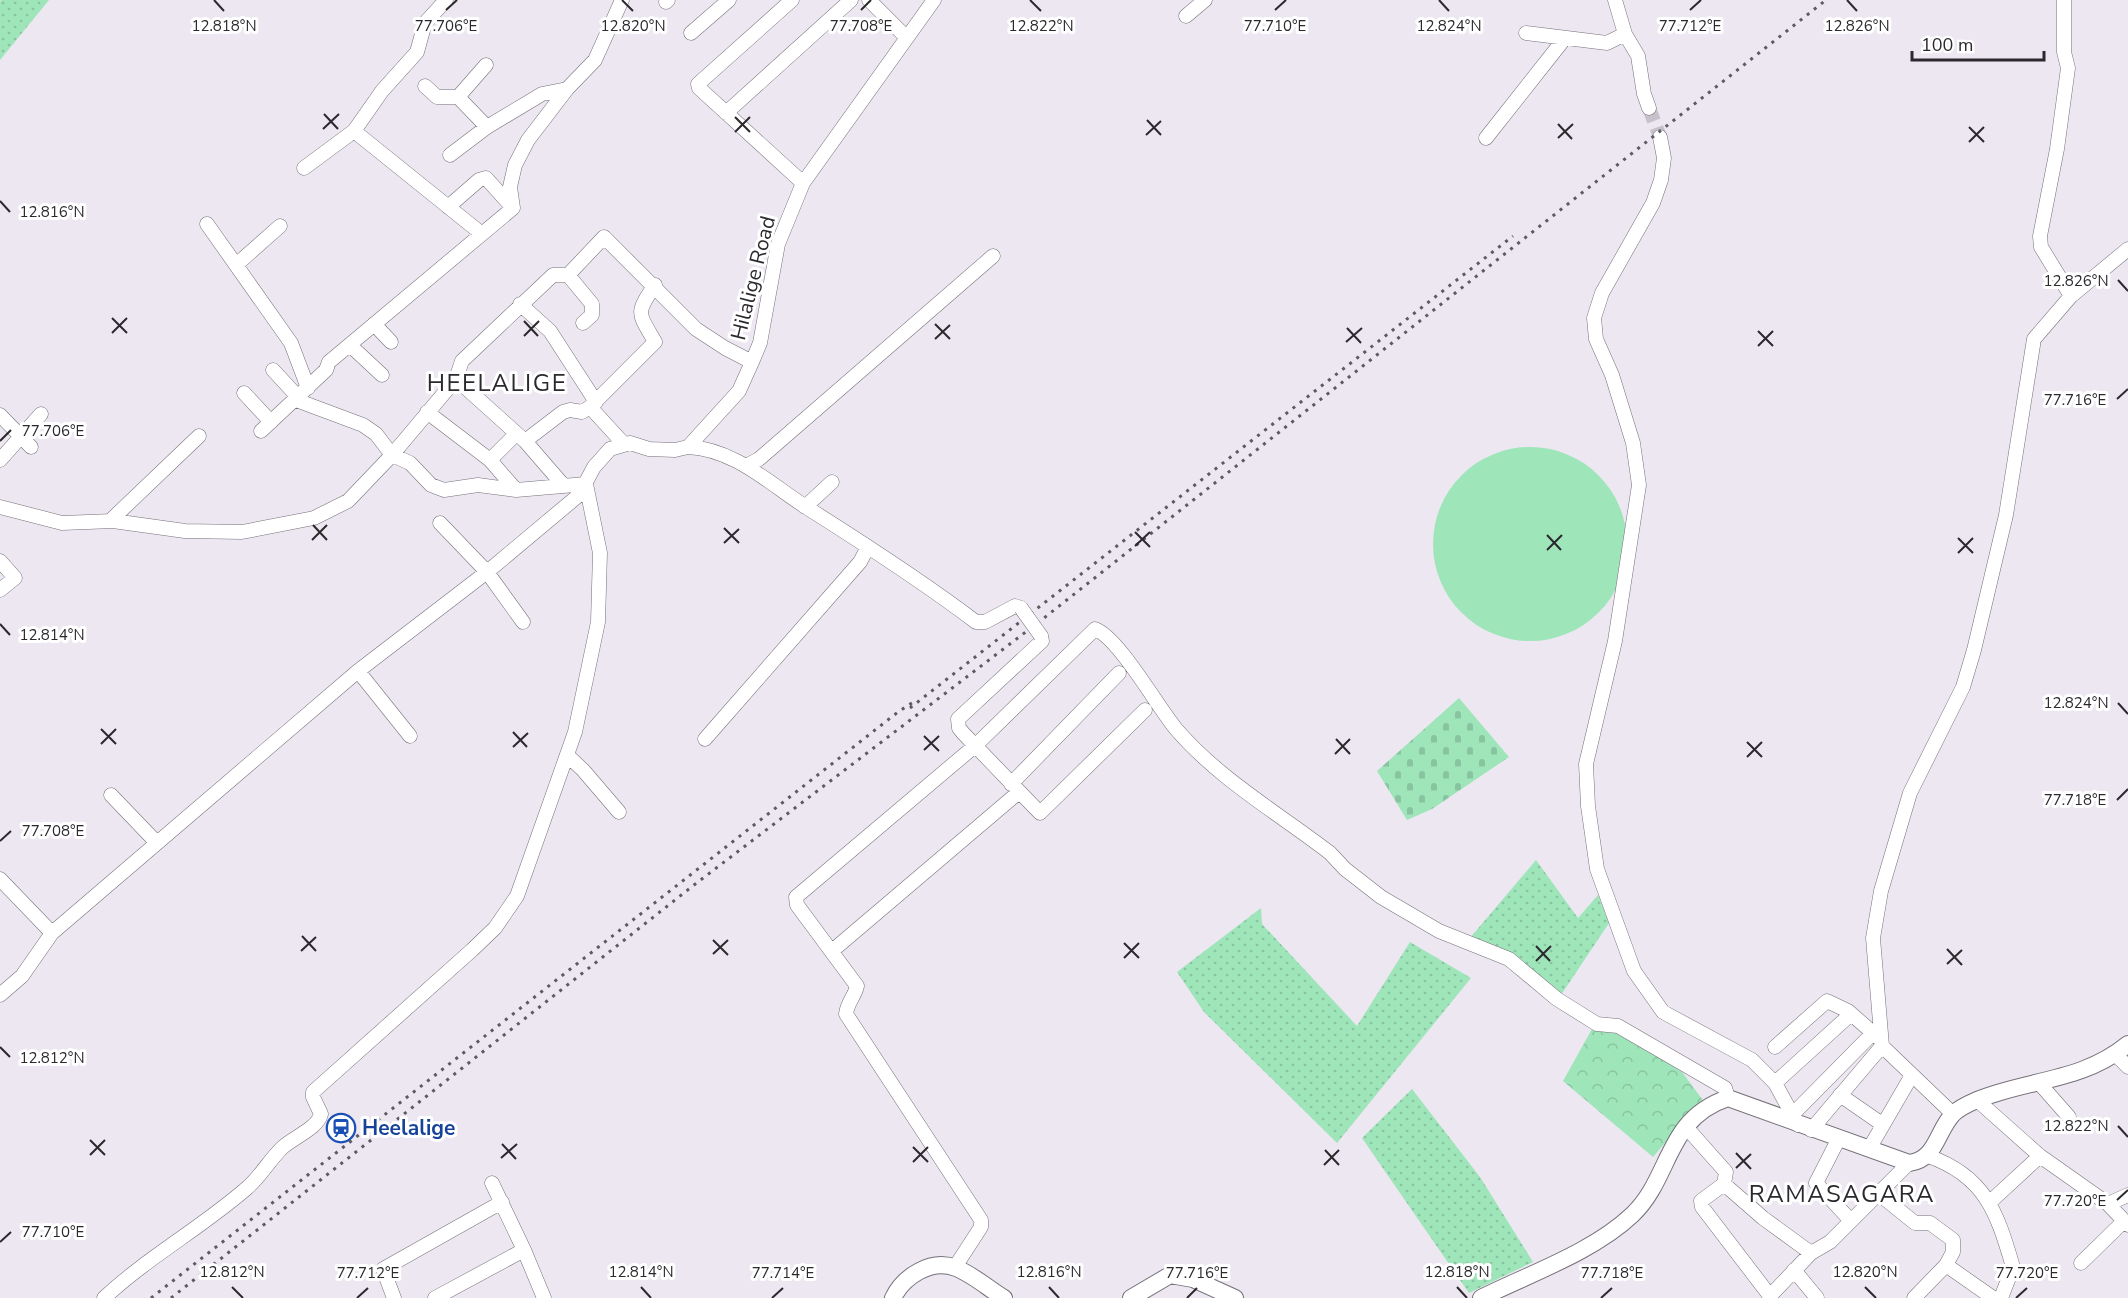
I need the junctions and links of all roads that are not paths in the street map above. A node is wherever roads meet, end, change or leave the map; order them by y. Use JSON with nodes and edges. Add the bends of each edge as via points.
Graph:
{"nodes":[{"id":1,"x":446,"y":0,"type":"edge"},
{"id":2,"x":622,"y":0,"type":"edge"},
{"id":3,"x":729,"y":0,"type":"edge"},
{"id":4,"x":792,"y":0,"type":"edge"},
{"id":5,"x":850,"y":0,"type":"edge"},
{"id":6,"x":869,"y":0,"type":"edge"},
{"id":7,"x":934,"y":0,"type":"edge"},
{"id":8,"x":1205,"y":0,"type":"edge"},
{"id":9,"x":1615,"y":0,"type":"edge"},
{"id":10,"x":2064,"y":0,"type":"edge"},
{"id":11,"x":1186,"y":16,"type":"dead end"},
{"id":12,"x":691,"y":33,"type":"dead end"},
{"id":13,"x":1526,"y":33,"type":"dead end"},
{"id":14,"x":1625,"y":34,"type":"junction"},
{"id":15,"x":905,"y":36,"type":"junction"},
{"id":16,"x":1565,"y":38,"type":"junction"},
{"id":17,"x":486,"y":65,"type":"dead end"},
{"id":18,"x":425,"y":86,"type":"dead end"},
{"id":19,"x":567,"y":89,"type":"junction"},
{"id":20,"x":458,"y":97,"type":"junction"},
{"id":21,"x":1649,"y":108,"type":"tunnel mouth"},
{"id":22,"x":726,"y":113,"type":"junction"},
{"id":23,"x":487,"y":127,"type":"junction"},
{"id":24,"x":354,"y":131,"type":"junction"},
{"id":25,"x":1660,"y":137,"type":"tunnel mouth"},
{"id":26,"x":1486,"y":138,"type":"dead end"},
{"id":27,"x":450,"y":155,"type":"dead end"},
{"id":28,"x":304,"y":168,"type":"dead end"},
{"id":29,"x":803,"y":183,"type":"junction"},
{"id":30,"x":448,"y":207,"type":"junction"},
{"id":31,"x":513,"y":208,"type":"junction"},
{"id":32,"x":207,"y":224,"type":"dead end"},
{"id":33,"x":280,"y":226,"type":"dead end"},
{"id":34,"x":482,"y":234,"type":"junction"},
{"id":35,"x":2128,"y":249,"type":"edge"},
{"id":36,"x":993,"y":256,"type":"dead end"},
{"id":37,"x":236,"y":265,"type":"junction"},
{"id":38,"x":568,"y":275,"type":"junction"},
{"id":39,"x":656,"y":285,"type":"junction"},
{"id":40,"x":2071,"y":296,"type":"junction"},
{"id":41,"x":520,"y":304,"type":"junction"},
{"id":42,"x":583,"y":323,"type":"dead end"},
{"id":43,"x":374,"y":324,"type":"junction"},
{"id":44,"x":391,"y":342,"type":"dead end"},
{"id":45,"x":352,"y":343,"type":"junction"},
{"id":46,"x":752,"y":362,"type":"junction"},
{"id":47,"x":273,"y":370,"type":"dead end"},
{"id":48,"x":382,"y":375,"type":"dead end"},
{"id":49,"x":456,"y":379,"type":"junction"},
{"id":50,"x":244,"y":393,"type":"dead end"},
{"id":51,"x":301,"y":395,"type":"junction"},
{"id":52,"x":593,"y":404,"type":"junction"},
{"id":53,"x":427,"y":412,"type":"junction"},
{"id":54,"x":41,"y":414,"type":"dead end"},
{"id":55,"x":0,"y":415,"type":"edge"},
{"id":56,"x":199,"y":435,"type":"dead end"},
{"id":57,"x":20,"y":437,"type":"junction"},
{"id":58,"x":520,"y":438,"type":"junction"},
{"id":59,"x":623,"y":443,"type":"junction"},
{"id":60,"x":31,"y":447,"type":"dead end"},
{"id":61,"x":688,"y":447,"type":"junction"},
{"id":62,"x":392,"y":455,"type":"junction"},
{"id":63,"x":0,"y":460,"type":"edge"},
{"id":64,"x":490,"y":460,"type":"junction"},
{"id":65,"x":746,"y":466,"type":"junction"},
{"id":66,"x":832,"y":482,"type":"dead end"},
{"id":67,"x":586,"y":484,"type":"junction"},
{"id":68,"x":564,"y":486,"type":"junction"},
{"id":69,"x":516,"y":490,"type":"junction"},
{"id":70,"x":0,"y":507,"type":"edge"},
{"id":71,"x":805,"y":507,"type":"junction"},
{"id":72,"x":110,"y":521,"type":"junction"},
{"id":73,"x":440,"y":523,"type":"dead end"},
{"id":74,"x":868,"y":547,"type":"junction"},
{"id":75,"x":0,"y":561,"type":"edge"},
{"id":76,"x":487,"y":572,"type":"junction"},
{"id":77,"x":0,"y":590,"type":"edge"},
{"id":78,"x":523,"y":622,"type":"dead end"},
{"id":79,"x":358,"y":671,"type":"junction"},
{"id":80,"x":1119,"y":673,"type":"dead end"},
{"id":81,"x":1145,"y":710,"type":"dead end"},
{"id":82,"x":410,"y":736,"type":"dead end"},
{"id":83,"x":705,"y":739,"type":"dead end"},
{"id":84,"x":976,"y":745,"type":"junction"},
{"id":85,"x":567,"y":755,"type":"junction"},
{"id":86,"x":1015,"y":788,"type":"junction"},
{"id":87,"x":111,"y":795,"type":"dead end"},
{"id":88,"x":619,"y":812,"type":"dead end"},
{"id":89,"x":157,"y":843,"type":"junction"},
{"id":90,"x":0,"y":879,"type":"edge"},
{"id":91,"x":52,"y":933,"type":"junction"},
{"id":92,"x":832,"y":951,"type":"junction"},
{"id":93,"x":0,"y":995,"type":"edge"},
{"id":94,"x":1851,"y":1014,"type":"junction"},
{"id":95,"x":1879,"y":1040,"type":"junction"},
{"id":96,"x":1775,"y":1047,"type":"dead end"},
{"id":97,"x":2121,"y":1049,"type":"edge"},
{"id":98,"x":2128,"y":1067,"type":"edge"},
{"id":99,"x":1912,"y":1075,"type":"junction"},
{"id":100,"x":1775,"y":1083,"type":"junction"},
{"id":101,"x":2040,"y":1084,"type":"junction"},
{"id":102,"x":1840,"y":1095,"type":"junction"},
{"id":103,"x":1728,"y":1098,"type":"junction"},
{"id":104,"x":1977,"y":1100,"type":"junction"},
{"id":105,"x":1953,"y":1114,"type":"junction"},
{"id":106,"x":2069,"y":1116,"type":"dead end"},
{"id":107,"x":1801,"y":1123,"type":"junction"},
{"id":108,"x":1882,"y":1124,"type":"junction"},
{"id":109,"x":1686,"y":1127,"type":"junction"},
{"id":110,"x":1838,"y":1140,"type":"junction"},
{"id":111,"x":1869,"y":1149,"type":"junction"},
{"id":112,"x":1928,"y":1156,"type":"junction"},
{"id":113,"x":2040,"y":1156,"type":"junction"},
{"id":114,"x":1909,"y":1163,"type":"junction"},
{"id":115,"x":492,"y":1183,"type":"dead end"},
{"id":116,"x":1724,"y":1184,"type":"junction"},
{"id":117,"x":1879,"y":1194,"type":"junction"},
{"id":118,"x":2128,"y":1195,"type":"edge"},
{"id":119,"x":502,"y":1202,"type":"junction"},
{"id":120,"x":1990,"y":1202,"type":"junction"},
{"id":121,"x":2108,"y":1204,"type":"junction"},
{"id":122,"x":1851,"y":1221,"type":"junction"},
{"id":123,"x":2126,"y":1223,"type":"edge"},
{"id":124,"x":524,"y":1250,"type":"junction"},
{"id":125,"x":1811,"y":1253,"type":"junction"},
{"id":126,"x":2081,"y":1263,"type":"dead end"},
{"id":127,"x":1946,"y":1265,"type":"junction"},
{"id":128,"x":955,"y":1267,"type":"junction"},
{"id":129,"x":1794,"y":1270,"type":"junction"},
{"id":130,"x":540,"y":1296,"type":"edge"},
{"id":131,"x":104,"y":1298,"type":"edge"},
{"id":132,"x":394,"y":1298,"type":"edge"},
{"id":133,"x":435,"y":1298,"type":"edge"},
{"id":134,"x":894,"y":1298,"type":"edge"},
{"id":135,"x":1004,"y":1298,"type":"edge"},
{"id":136,"x":1131,"y":1298,"type":"edge"},
{"id":137,"x":1235,"y":1298,"type":"edge"},
{"id":138,"x":1481,"y":1298,"type":"edge"},
{"id":139,"x":1817,"y":1298,"type":"edge"},
{"id":140,"x":1914,"y":1298,"type":"edge"},
{"id":141,"x":1993,"y":1298,"type":"edge"},
{"id":142,"x":2001,"y":1298,"type":"edge"}],
"edges":[{"from":1,"to":24,"type":"street","via":[[425,23],[417,51]]},
{"from":2,"to":19,"type":"street","via":[[595,60]]},
{"from":3,"to":12,"type":"street"},
{"from":4,"to":22,"type":"street","via":[[698,84]]},
{"from":5,"to":22,"type":"street"},
{"from":6,"to":15,"type":"street"},
{"from":7,"to":15,"type":"street","name":"Hilalige Road"},
{"from":8,"to":11,"type":"street"},
{"from":9,"to":14,"type":"street"},
{"from":10,"to":40,"type":"street","via":[[2064,52],[2068,68],[2040,237],[2041,247]]},
{"from":13,"to":16,"type":"street"},
{"from":14,"to":16,"type":"street","via":[[1607,43]]},
{"from":14,"to":21,"type":"street","via":[[1638,56]]},
{"from":15,"to":29,"type":"street","name":"Hilalige Road"},
{"from":16,"to":26,"type":"street"},
{"from":17,"to":20,"type":"street"},
{"from":18,"to":20,"type":"street","via":[[437,98]]},
{"from":19,"to":23,"type":"street","via":[[542,94]]},
{"from":19,"to":31,"type":"street","via":[[514,165],[510,187]]},
{"from":20,"to":23,"type":"street"},
{"from":22,"to":29,"type":"street"},
{"from":23,"to":27,"type":"street"},
{"from":24,"to":28,"type":"street"},
{"from":24,"to":30,"type":"street"},
{"from":25,"to":100,"type":"street","via":[[1664,158],[1653,203],[1602,293],[1594,318],[1596,339],[1634,443],[1639,485],[1615,640],[1586,764],[1588,806],[1597,869],[1634,971],[1663,1012],[1752,1060]]},
{"from":29,"to":46,"type":"street","name":"Hilalige Road","via":[[778,244],[760,343]]},
{"from":30,"to":31,"type":"street","via":[[486,178]]},
{"from":30,"to":34,"type":"street"},
{"from":31,"to":34,"type":"street"},
{"from":32,"to":37,"type":"street"},
{"from":33,"to":37,"type":"street"},
{"from":34,"to":43,"type":"street"},
{"from":35,"to":40,"type":"street"},
{"from":36,"to":65,"type":"street"},
{"from":37,"to":51,"type":"street","via":[[291,344]]},
{"from":38,"to":39,"type":"street","via":[[604,237]]},
{"from":38,"to":41,"type":"street","via":[[553,274]]},
{"from":38,"to":42,"type":"street","via":[[592,304],[592,315]]},
{"from":39,"to":46,"type":"street","via":[[696,328]]},
{"from":39,"to":52,"type":"street","via":[[640,312],[655,342]]},
{"from":40,"to":95,"type":"street","via":[[2034,339],[2006,515],[1974,650],[1963,687],[1910,793],[1881,891],[1873,938]]},
{"from":41,"to":49,"type":"street","via":[[462,361]]},
{"from":41,"to":52,"type":"street","via":[[549,331]]},
{"from":43,"to":44,"type":"street"},
{"from":43,"to":45,"type":"street"},
{"from":45,"to":48,"type":"street"},
{"from":45,"to":51,"type":"street","via":[[329,362]]},
{"from":46,"to":61,"type":"street","name":"Hilalige Road","via":[[739,391]]},
{"from":47,"to":51,"type":"street"},
{"from":49,"to":53,"type":"street"},
{"from":49,"to":58,"type":"street"},
{"from":50,"to":51,"type":"street","via":[[266,426]]},
{"from":51,"to":62,"type":"street","via":[[363,425],[376,434]]},
{"from":52,"to":58,"type":"street","via":[[582,412],[563,412]]},
{"from":52,"to":59,"type":"street"},
{"from":53,"to":62,"type":"street"},
{"from":53,"to":64,"type":"street"},
{"from":54,"to":57,"type":"street"},
{"from":55,"to":57,"type":"street"},
{"from":56,"to":72,"type":"street"},
{"from":57,"to":60,"type":"street"},
{"from":57,"to":63,"type":"street"},
{"from":58,"to":64,"type":"street"},
{"from":58,"to":68,"type":"street"},
{"from":59,"to":61,"type":"street","via":[[649,449]]},
{"from":59,"to":67,"type":"street","via":[[610,449],[594,467]]},
{"from":61,"to":65,"type":"street","via":[[707,448]]},
{"from":62,"to":69,"type":"street","via":[[410,463],[431,485],[444,490],[478,485]]},
{"from":62,"to":72,"type":"street","via":[[348,501],[314,518],[242,532],[185,531]]},
{"from":64,"to":69,"type":"street"},
{"from":65,"to":71,"type":"street"},
{"from":66,"to":71,"type":"street"},
{"from":67,"to":68,"type":"street"},
{"from":67,"to":76,"type":"street","via":[[579,495]]},
{"from":67,"to":85,"type":"street","via":[[600,553],[598,622]]},
{"from":68,"to":69,"type":"street"},
{"from":70,"to":72,"type":"street","via":[[62,523]]},
{"from":71,"to":74,"type":"street"},
{"from":73,"to":76,"type":"street"},
{"from":74,"to":83,"type":"street","via":[[860,562]]},
{"from":74,"to":84,"type":"street","bridge":true,"via":[[930,586],[976,622],[985,622],[1015,606],[1021,608],[1041,636],[1042,641],[958,719],[959,728]]},
{"from":75,"to":77,"type":"street","via":[[15,578]]},
{"from":76,"to":78,"type":"street"},
{"from":76,"to":79,"type":"street"},
{"from":79,"to":82,"type":"street"},
{"from":79,"to":89,"type":"street"},
{"from":80,"to":86,"type":"street"},
{"from":81,"to":86,"type":"street","via":[[1040,813]]},
{"from":84,"to":86,"type":"street"},
{"from":84,"to":92,"type":"street","via":[[796,897],[797,905]]},
{"from":84,"to":103,"type":"street","via":[[1091,630],[1099,630],[1205,761],[1323,848],[1381,897],[1439,931],[1509,959],[1557,999],[1597,1024],[1618,1026],[1725,1088]]},
{"from":85,"to":88,"type":"street"},
{"from":85,"to":131,"type":"street","via":[[517,896],[495,927],[314,1092],[320,1120],[284,1146],[248,1188],[131,1272]]},
{"from":86,"to":92,"type":"street"},
{"from":87,"to":89,"type":"street"},
{"from":89,"to":91,"type":"street"},
{"from":90,"to":91,"type":"street"},
{"from":91,"to":93,"type":"street","via":[[22,976]]},
{"from":92,"to":128,"type":"street","via":[[857,986],[846,1014],[982,1223]]},
{"from":94,"to":95,"type":"street"},
{"from":94,"to":96,"type":"street","via":[[1834,1002],[1821,1003]]},
{"from":94,"to":100,"type":"street"},
{"from":95,"to":99,"type":"street"},
{"from":95,"to":102,"type":"street"},
{"from":95,"to":107,"type":"street"},
{"from":97,"to":98,"type":"street"},
{"from":97,"to":101,"type":"main road","via":[[2100,1063]]},
{"from":99,"to":105,"type":"street"},
{"from":99,"to":108,"type":"street"},
{"from":100,"to":107,"type":"street"},
{"from":101,"to":104,"type":"main road"},
{"from":101,"to":106,"type":"street"},
{"from":102,"to":107,"type":"street"},
{"from":102,"to":108,"type":"street"},
{"from":103,"to":107,"type":"main road"},
{"from":103,"to":109,"type":"main road","via":[[1706,1107]]},
{"from":104,"to":105,"type":"main road"},
{"from":104,"to":113,"type":"street"},
{"from":105,"to":112,"type":"main road"},
{"from":107,"to":110,"type":"main road"},
{"from":108,"to":111,"type":"street"},
{"from":109,"to":116,"type":"street","via":[[1726,1172]]},
{"from":109,"to":138,"type":"main road","via":[[1635,1213],[1609,1235]]},
{"from":110,"to":111,"type":"main road"},
{"from":110,"to":122,"type":"street","via":[[1816,1183]]},
{"from":111,"to":114,"type":"main road"},
{"from":112,"to":114,"type":"main road"},
{"from":112,"to":120,"type":"street","via":[[1955,1167]]},
{"from":113,"to":120,"type":"street"},
{"from":113,"to":121,"type":"street"},
{"from":114,"to":117,"type":"street"},
{"from":115,"to":119,"type":"street"},
{"from":116,"to":125,"type":"street"},
{"from":116,"to":129,"type":"street","via":[[1701,1201],[1702,1207],[1770,1296]]},
{"from":117,"to":122,"type":"street"},
{"from":117,"to":127,"type":"street","via":[[1916,1223],[1930,1223],[1953,1240],[1953,1252]]},
{"from":118,"to":121,"type":"street"},
{"from":119,"to":124,"type":"street"},
{"from":119,"to":132,"type":"street","via":[[383,1269]]},
{"from":120,"to":142,"type":"street","via":[[2013,1267]]},
{"from":121,"to":123,"type":"street"},
{"from":122,"to":125,"type":"street","via":[[1830,1242]]},
{"from":123,"to":126,"type":"street"},
{"from":124,"to":130,"type":"street"},
{"from":124,"to":133,"type":"street"},
{"from":125,"to":129,"type":"street"},
{"from":127,"to":140,"type":"street"},
{"from":127,"to":141,"type":"street"},
{"from":128,"to":134,"type":"main road","via":[[941,1266],[910,1274]]},
{"from":128,"to":135,"type":"main road"},
{"from":129,"to":139,"type":"street"},
{"from":136,"to":137,"type":"main road","via":[[1170,1275],[1193,1279]]}]}
